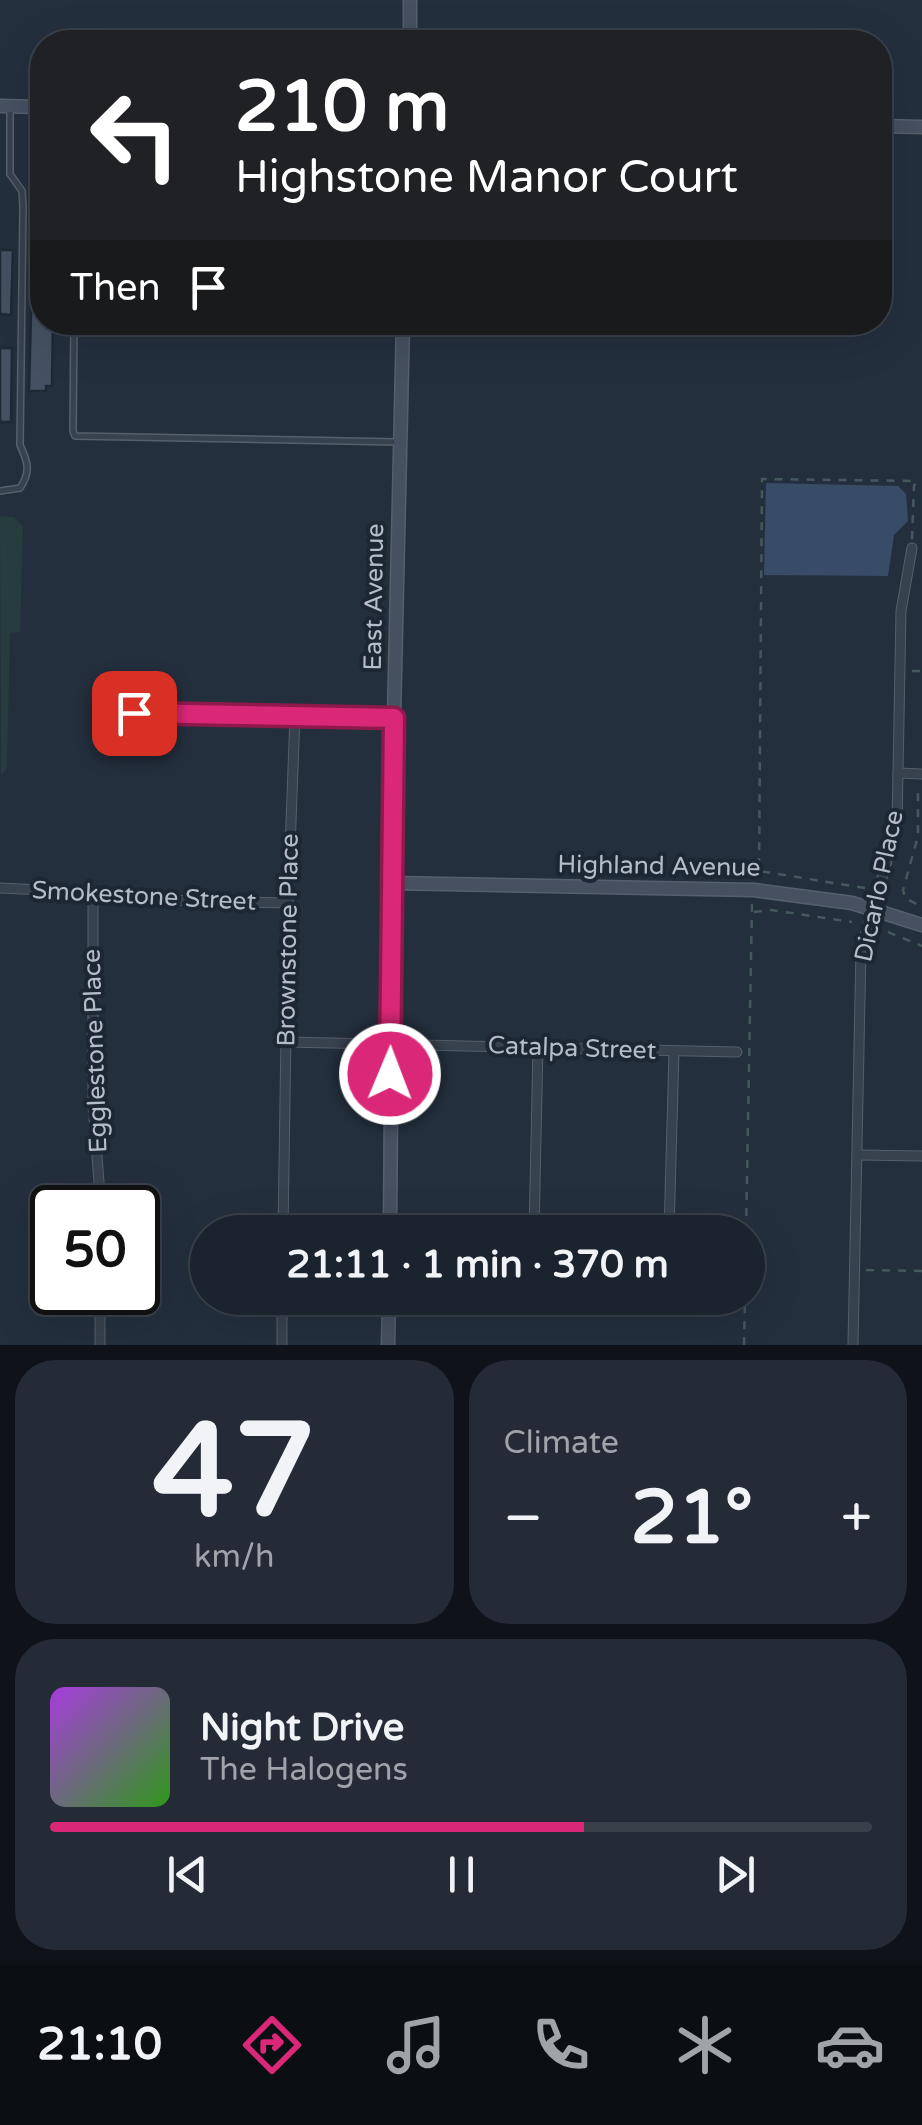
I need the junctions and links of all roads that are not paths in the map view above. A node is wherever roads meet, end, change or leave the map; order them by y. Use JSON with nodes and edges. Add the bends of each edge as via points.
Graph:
{"nodes":[{"id":1,"x":410,"y":0,"type":"edge"},
{"id":2,"x":410,"y":30,"type":"edge"},
{"id":3,"x":5,"y":106,"type":"edge"},
{"id":4,"x":892,"y":126,"type":"edge"},
{"id":5,"x":922,"y":127,"type":"edge"},
{"id":6,"x":74,"y":335,"type":"edge"},
{"id":7,"x":403,"y":335,"type":"edge"},
{"id":8,"x":159,"y":430,"type":"dead end"},
{"id":9,"x":159,"y":439,"type":"junction"},
{"id":10,"x":399,"y":442,"type":"junction"},
{"id":11,"x":0,"y":492,"type":"edge"},
{"id":12,"x":912,"y":548,"type":"road end"},
{"id":13,"x":134,"y":713,"type":"dead end"},
{"id":14,"x":295,"y":715,"type":"junction"},
{"id":15,"x":394,"y":718,"type":"junction"},
{"id":16,"x":898,"y":773,"type":"junction"},
{"id":17,"x":922,"y":774,"type":"edge"},
{"id":18,"x":391,"y":883,"type":"junction"},
{"id":19,"x":0,"y":888,"type":"edge"},
{"id":20,"x":93,"y":894,"type":"junction"},
{"id":21,"x":288,"y":903,"type":"junction"},
{"id":22,"x":874,"y":908,"type":"junction"},
{"id":23,"x":922,"y":925,"type":"edge"},
{"id":24,"x":286,"y":1042,"type":"junction"},
{"id":25,"x":391,"y":1044,"type":"junction"},
{"id":26,"x":538,"y":1047,"type":"junction"},
{"id":27,"x":674,"y":1051,"type":"junction"},
{"id":28,"x":738,"y":1052,"type":"dead end"},
{"id":29,"x":858,"y":1155,"type":"junction"},
{"id":30,"x":922,"y":1156,"type":"edge"},
{"id":31,"x":99,"y":1185,"type":"edge"},
{"id":32,"x":283,"y":1215,"type":"edge"},
{"id":33,"x":390,"y":1215,"type":"edge"},
{"id":34,"x":534,"y":1215,"type":"edge"},
{"id":35,"x":669,"y":1215,"type":"edge"},
{"id":36,"x":100,"y":1315,"type":"edge"},
{"id":37,"x":282,"y":1315,"type":"edge"},
{"id":38,"x":389,"y":1315,"type":"edge"},
{"id":39,"x":100,"y":1345,"type":"edge"},
{"id":40,"x":282,"y":1345,"type":"edge"},
{"id":41,"x":388,"y":1345,"type":"edge"},
{"id":42,"x":853,"y":1345,"type":"edge"}],
"edges":[{"from":1,"to":2,"type":"main road"},
{"from":3,"to":11,"type":"lane","via":[[10,174],[24,206],[20,445],[28,476],[20,488]]},
{"from":4,"to":5,"type":"main road"},
{"from":6,"to":9,"type":"lane","via":[[75,436]]},
{"from":7,"to":10,"type":"main road","name":"East Avenue"},
{"from":8,"to":9,"type":"lane"},
{"from":9,"to":10,"type":"lane"},
{"from":10,"to":15,"type":"main road","name":"East Avenue"},
{"from":12,"to":16,"type":"street","name":"Dicarlo Place","via":[[901,612]]},
{"from":13,"to":14,"type":"street"},
{"from":14,"to":15,"type":"street"},
{"from":14,"to":21,"type":"street","name":"Brownstone Place"},
{"from":15,"to":18,"type":"main road","name":"East Avenue"},
{"from":16,"to":17,"type":"street"},
{"from":16,"to":22,"type":"street","name":"Dicarlo Place","via":[[896,827]]},
{"from":18,"to":22,"type":"main road","name":"Highland Avenue","via":[[750,889]]},
{"from":18,"to":25,"type":"main road","name":"East Avenue"},
{"from":19,"to":20,"type":"street","name":"Smokestone Street"},
{"from":20,"to":21,"type":"street","name":"Smokestone Street"},
{"from":20,"to":31,"type":"street","name":"Egglestone Place","via":[[92,1105]]},
{"from":21,"to":24,"type":"street","name":"Brownstone Place"},
{"from":22,"to":23,"type":"main road","name":"Highland Avenue"},
{"from":22,"to":29,"type":"street","name":"Dicarlo Place","via":[[862,949]]},
{"from":24,"to":25,"type":"street","name":"Catalpa Street"},
{"from":24,"to":32,"type":"street","name":"Brownstone Place"},
{"from":25,"to":26,"type":"street","name":"Catalpa Street"},
{"from":25,"to":33,"type":"main road","name":"East Avenue"},
{"from":26,"to":27,"type":"street","name":"Catalpa Street"},
{"from":26,"to":34,"type":"street"},
{"from":27,"to":28,"type":"street","name":"Catalpa Street"},
{"from":27,"to":35,"type":"street"},
{"from":29,"to":30,"type":"street"},
{"from":29,"to":42,"type":"street","name":"Dicarlo Place"},
{"from":36,"to":39,"type":"street"},
{"from":37,"to":40,"type":"street"},
{"from":38,"to":41,"type":"main road"}]}
